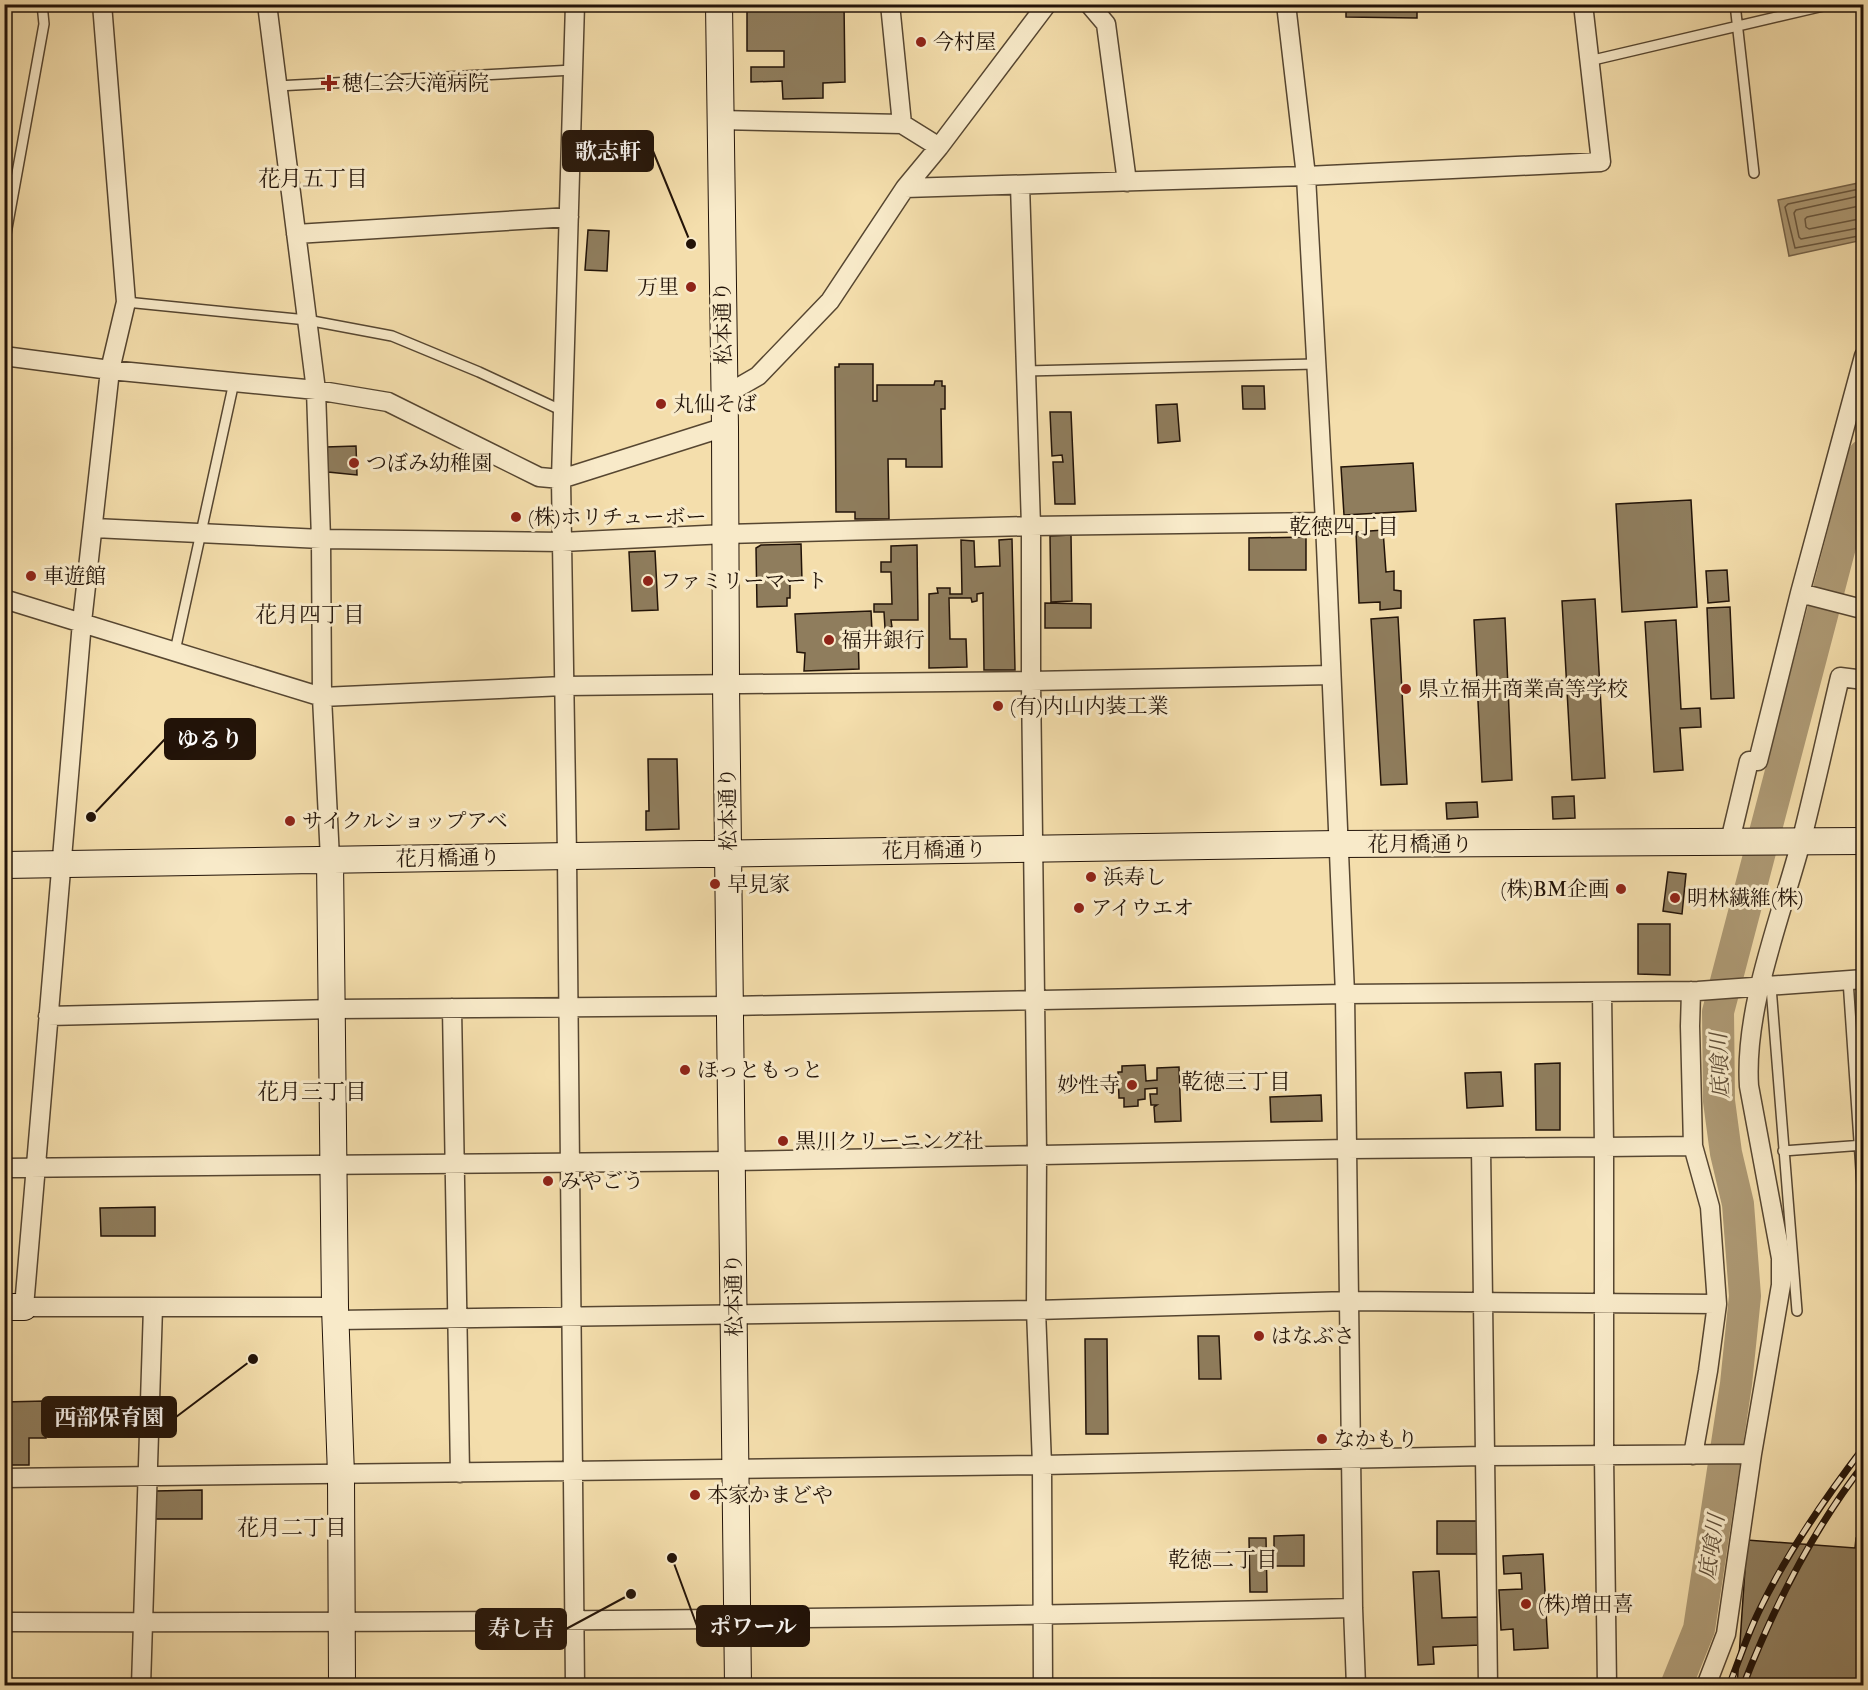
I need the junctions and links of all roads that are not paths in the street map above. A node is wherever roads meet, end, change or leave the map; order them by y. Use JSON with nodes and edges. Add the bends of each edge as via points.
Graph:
{"nodes":[{"id":1,"x":42,"y":4,"type":"edge"},
{"id":2,"x":102,"y":4,"type":"edge"},
{"id":3,"x":267,"y":4,"type":"edge"},
{"id":4,"x":575,"y":4,"type":"edge"},
{"id":5,"x":718,"y":4,"type":"edge"},
{"id":6,"x":890,"y":4,"type":"edge"},
{"id":7,"x":1047,"y":4,"type":"edge"},
{"id":8,"x":1089,"y":4,"type":"edge"},
{"id":9,"x":1286,"y":4,"type":"edge"},
{"id":10,"x":1583,"y":4,"type":"edge"},
{"id":11,"x":1735,"y":4,"type":"edge"},
{"id":12,"x":1832,"y":4,"type":"edge"},
{"id":13,"x":1737,"y":26,"type":"junction"},
{"id":14,"x":1589,"y":61,"type":"junction"},
{"id":15,"x":573,"y":70,"type":"junction"},
{"id":16,"x":277,"y":86,"type":"junction"},
{"id":17,"x":720,"y":120,"type":"junction"},
{"id":18,"x":902,"y":124,"type":"junction"},
{"id":19,"x":939,"y":147,"type":"junction"},
{"id":20,"x":1754,"y":173,"type":"dead end"},
{"id":21,"x":1306,"y":176,"type":"junction"},
{"id":22,"x":1127,"y":182,"type":"junction"},
{"id":23,"x":1020,"y":185,"type":"junction"},
{"id":24,"x":905,"y":188,"type":"junction"},
{"id":25,"x":568,"y":217,"type":"junction"},
{"id":26,"x":296,"y":234,"type":"junction"},
{"id":27,"x":4,"y":245,"type":"edge"},
{"id":28,"x":126,"y":303,"type":"junction"},
{"id":29,"x":307,"y":320,"type":"junction"},
{"id":30,"x":4,"y":356,"type":"edge"},
{"id":31,"x":1863,"y":356,"type":"edge"},
{"id":32,"x":1316,"y":364,"type":"junction"},
{"id":33,"x":110,"y":370,"type":"junction"},
{"id":34,"x":1026,"y":371,"type":"junction"},
{"id":35,"x":234,"y":382,"type":"junction"},
{"id":36,"x":316,"y":390,"type":"junction"},
{"id":37,"x":725,"y":394,"type":"junction"},
{"id":38,"x":563,"y":411,"type":"junction"},
{"id":39,"x":725,"y":427,"type":"junction"},
{"id":40,"x":561,"y":479,"type":"junction"},
{"id":41,"x":1324,"y":522,"type":"junction"},
{"id":42,"x":1032,"y":526,"type":"junction"},
{"id":43,"x":94,"y":528,"type":"junction"},
{"id":44,"x":201,"y":533,"type":"junction"},
{"id":45,"x":726,"y":534,"type":"junction"},
{"id":46,"x":321,"y":539,"type":"junction"},
{"id":47,"x":562,"y":542,"type":"junction"},
{"id":48,"x":1800,"y":593,"type":"junction"},
{"id":49,"x":4,"y":599,"type":"edge"},
{"id":50,"x":1863,"y":610,"type":"edge"},
{"id":51,"x":81,"y":622,"type":"junction"},
{"id":52,"x":175,"y":651,"type":"junction"},
{"id":53,"x":1331,"y":675,"type":"junction"},
{"id":54,"x":1863,"y":680,"type":"edge"},
{"id":55,"x":1031,"y":681,"type":"junction"},
{"id":56,"x":726,"y":683,"type":"junction"},
{"id":57,"x":564,"y":686,"type":"junction"},
{"id":58,"x":322,"y":697,"type":"junction"},
{"id":59,"x":1797,"y":840,"type":"junction"},
{"id":60,"x":1737,"y":841,"type":"junction"},
{"id":61,"x":1863,"y":841,"type":"edge"},
{"id":62,"x":1339,"y":844,"type":"junction"},
{"id":63,"x":1033,"y":848,"type":"junction"},
{"id":64,"x":729,"y":854,"type":"junction"},
{"id":65,"x":567,"y":856,"type":"junction"},
{"id":66,"x":330,"y":859,"type":"junction"},
{"id":67,"x":61,"y":863,"type":"junction"},
{"id":68,"x":4,"y":865,"type":"edge"},
{"id":69,"x":1856,"y":980,"type":"edge"},
{"id":70,"x":1760,"y":988,"type":"junction"},
{"id":71,"x":1694,"y":991,"type":"junction"},
{"id":72,"x":1602,"y":992,"type":"junction"},
{"id":73,"x":1345,"y":994,"type":"junction"},
{"id":74,"x":1034,"y":1000,"type":"junction"},
{"id":75,"x":731,"y":1006,"type":"junction"},
{"id":76,"x":568,"y":1007,"type":"junction"},
{"id":77,"x":452,"y":1008,"type":"junction"},
{"id":78,"x":333,"y":1009,"type":"junction"},
{"id":79,"x":48,"y":1016,"type":"junction"},
{"id":80,"x":1861,"y":1145,"type":"edge"},
{"id":81,"x":1693,"y":1146,"type":"junction"},
{"id":82,"x":1604,"y":1147,"type":"junction"},
{"id":83,"x":1481,"y":1148,"type":"junction"},
{"id":84,"x":1348,"y":1149,"type":"junction"},
{"id":85,"x":1783,"y":1151,"type":"junction"},
{"id":86,"x":1037,"y":1156,"type":"junction"},
{"id":87,"x":733,"y":1161,"type":"junction"},
{"id":88,"x":570,"y":1162,"type":"junction"},
{"id":89,"x":454,"y":1164,"type":"junction"},
{"id":90,"x":334,"y":1165,"type":"junction"},
{"id":91,"x":4,"y":1168,"type":"edge"},
{"id":92,"x":36,"y":1168,"type":"junction"},
{"id":93,"x":1863,"y":1214,"type":"edge"},
{"id":94,"x":1350,"y":1301,"type":"junction"},
{"id":95,"x":1483,"y":1302,"type":"junction"},
{"id":96,"x":1605,"y":1302,"type":"junction"},
{"id":97,"x":1718,"y":1304,"type":"junction"},
{"id":98,"x":14,"y":1307,"type":"edge"},
{"id":99,"x":153,"y":1307,"type":"junction"},
{"id":100,"x":1036,"y":1310,"type":"junction"},
{"id":101,"x":1797,"y":1311,"type":"dead end"},
{"id":102,"x":336,"y":1314,"type":"junction"},
{"id":103,"x":735,"y":1315,"type":"junction"},
{"id":104,"x":572,"y":1317,"type":"junction"},
{"id":105,"x":457,"y":1318,"type":"junction"},
{"id":106,"x":1752,"y":1454,"type":"junction"},
{"id":107,"x":1604,"y":1455,"type":"junction"},
{"id":108,"x":1693,"y":1455,"type":"junction"},
{"id":109,"x":1484,"y":1456,"type":"junction"},
{"id":110,"x":1352,"y":1458,"type":"junction"},
{"id":111,"x":1042,"y":1465,"type":"junction"},
{"id":112,"x":736,"y":1469,"type":"junction"},
{"id":113,"x":573,"y":1471,"type":"junction"},
{"id":114,"x":460,"y":1473,"type":"junction"},
{"id":115,"x":341,"y":1475,"type":"junction"},
{"id":116,"x":148,"y":1477,"type":"junction"},
{"id":117,"x":4,"y":1478,"type":"edge"},
{"id":118,"x":1353,"y":1608,"type":"junction"},
{"id":119,"x":1042,"y":1616,"type":"junction"},
{"id":120,"x":738,"y":1619,"type":"junction"},
{"id":121,"x":4,"y":1622,"type":"edge"},
{"id":122,"x":143,"y":1622,"type":"junction"},
{"id":123,"x":574,"y":1622,"type":"junction"},
{"id":124,"x":342,"y":1623,"type":"junction"},
{"id":125,"x":141,"y":1686,"type":"edge"},
{"id":126,"x":342,"y":1686,"type":"edge"},
{"id":127,"x":575,"y":1686,"type":"edge"},
{"id":128,"x":738,"y":1686,"type":"edge"},
{"id":129,"x":1043,"y":1686,"type":"edge"},
{"id":130,"x":1356,"y":1686,"type":"edge"},
{"id":131,"x":1488,"y":1686,"type":"edge"},
{"id":132,"x":1607,"y":1686,"type":"edge"},
{"id":133,"x":1706,"y":1686,"type":"edge"}],
"edges":[{"from":1,"to":27,"type":"lane","via":[[44,24]]},
{"from":2,"to":28,"type":"street"},
{"from":3,"to":16,"type":"street"},
{"from":4,"to":15,"type":"street"},
{"from":5,"to":17,"type":"street","name":"松本通り"},
{"from":6,"to":18,"type":"street"},
{"from":7,"to":19,"type":"street"},
{"from":8,"to":22,"type":"street","via":[[1106,24]]},
{"from":9,"to":21,"type":"street"},
{"from":10,"to":14,"type":"street"},
{"from":11,"to":13,"type":"lane"},
{"from":12,"to":13,"type":"lane"},
{"from":13,"to":14,"type":"lane"},
{"from":13,"to":20,"type":"lane"},
{"from":14,"to":21,"type":"street","via":[[1601,162]]},
{"from":15,"to":16,"type":"lane"},
{"from":15,"to":25,"type":"street"},
{"from":16,"to":26,"type":"street"},
{"from":17,"to":18,"type":"street"},
{"from":17,"to":37,"type":"street","name":"松本通り"},
{"from":18,"to":19,"type":"street"},
{"from":19,"to":24,"type":"street"},
{"from":21,"to":22,"type":"street"},
{"from":21,"to":32,"type":"street"},
{"from":22,"to":23,"type":"street"},
{"from":23,"to":24,"type":"street"},
{"from":23,"to":34,"type":"street"},
{"from":24,"to":37,"type":"street","via":[[830,301],[758,376]]},
{"from":25,"to":26,"type":"street"},
{"from":25,"to":38,"type":"street"},
{"from":26,"to":29,"type":"street"},
{"from":28,"to":29,"type":"lane"},
{"from":28,"to":33,"type":"street"},
{"from":29,"to":36,"type":"street"},
{"from":29,"to":38,"type":"lane","via":[[392,336]]},
{"from":30,"to":33,"type":"street"},
{"from":31,"to":48,"type":"street"},
{"from":32,"to":34,"type":"lane"},
{"from":32,"to":41,"type":"street"},
{"from":33,"to":35,"type":"street"},
{"from":33,"to":43,"type":"street"},
{"from":34,"to":42,"type":"street"},
{"from":35,"to":36,"type":"street"},
{"from":35,"to":44,"type":"lane"},
{"from":36,"to":40,"type":"street","via":[[387,402],[539,477]]},
{"from":36,"to":46,"type":"street"},
{"from":37,"to":39,"type":"street","name":"松本通り"},
{"from":38,"to":40,"type":"street"},
{"from":39,"to":40,"type":"street"},
{"from":39,"to":45,"type":"street","name":"松本通り"},
{"from":40,"to":47,"type":"street"},
{"from":41,"to":42,"type":"street"},
{"from":41,"to":53,"type":"street"},
{"from":42,"to":45,"type":"street"},
{"from":42,"to":55,"type":"street"},
{"from":43,"to":44,"type":"street"},
{"from":43,"to":51,"type":"street"},
{"from":44,"to":46,"type":"street"},
{"from":44,"to":52,"type":"lane"},
{"from":45,"to":47,"type":"street"},
{"from":45,"to":56,"type":"street","name":"松本通り"},
{"from":46,"to":47,"type":"street"},
{"from":46,"to":58,"type":"street"},
{"from":47,"to":57,"type":"street"},
{"from":48,"to":50,"type":"street"},
{"from":48,"to":60,"type":"street","via":[[1758,761],[1749,761]]},
{"from":49,"to":51,"type":"street"},
{"from":51,"to":52,"type":"street"},
{"from":51,"to":67,"type":"street"},
{"from":52,"to":58,"type":"street"},
{"from":53,"to":55,"type":"street"},
{"from":53,"to":62,"type":"street"},
{"from":54,"to":59,"type":"street","via":[[1840,677]]},
{"from":55,"to":56,"type":"street"},
{"from":55,"to":63,"type":"street"},
{"from":56,"to":57,"type":"street"},
{"from":56,"to":64,"type":"street","name":"松本通り"},
{"from":57,"to":58,"type":"street"},
{"from":57,"to":65,"type":"street"},
{"from":58,"to":66,"type":"street"},
{"from":59,"to":60,"type":"street","name":"花月橋通り"},
{"from":59,"to":61,"type":"street","name":"花月橋通り"},
{"from":59,"to":70,"type":"street"},
{"from":60,"to":62,"type":"street","name":"花月橋通り"},
{"from":62,"to":63,"type":"street","name":"花月橋通り"},
{"from":62,"to":73,"type":"street"},
{"from":63,"to":64,"type":"street","name":"花月橋通り"},
{"from":63,"to":74,"type":"street"},
{"from":64,"to":65,"type":"street","name":"花月橋通り"},
{"from":64,"to":75,"type":"street","name":"松本通り"},
{"from":65,"to":66,"type":"street","name":"花月橋通り"},
{"from":65,"to":76,"type":"street"},
{"from":66,"to":67,"type":"street","name":"花月橋通り"},
{"from":66,"to":78,"type":"street"},
{"from":67,"to":68,"type":"street","name":"花月橋通り"},
{"from":67,"to":79,"type":"street"},
{"from":69,"to":70,"type":"street"},
{"from":69,"to":80,"type":"lane"},
{"from":70,"to":71,"type":"street"},
{"from":70,"to":85,"type":"lane"},
{"from":70,"to":106,"type":"street","via":[[1747,1064],[1781,1258],[1781,1285]]},
{"from":71,"to":72,"type":"street"},
{"from":71,"to":81,"type":"street","via":[[1690,1026]]},
{"from":72,"to":73,"type":"street"},
{"from":72,"to":82,"type":"street"},
{"from":73,"to":74,"type":"street"},
{"from":73,"to":84,"type":"street"},
{"from":74,"to":75,"type":"street"},
{"from":74,"to":86,"type":"street"},
{"from":75,"to":76,"type":"street"},
{"from":75,"to":87,"type":"street","name":"松本通り"},
{"from":76,"to":77,"type":"street"},
{"from":76,"to":88,"type":"street"},
{"from":77,"to":78,"type":"street"},
{"from":77,"to":89,"type":"street"},
{"from":78,"to":79,"type":"street"},
{"from":78,"to":90,"type":"street"},
{"from":79,"to":92,"type":"street"},
{"from":80,"to":85,"type":"lane"},
{"from":80,"to":93,"type":"lane"},
{"from":81,"to":82,"type":"street"},
{"from":81,"to":97,"type":"street","via":[[1710,1207]]},
{"from":82,"to":83,"type":"street"},
{"from":82,"to":96,"type":"street"},
{"from":83,"to":84,"type":"street"},
{"from":83,"to":95,"type":"street"},
{"from":84,"to":86,"type":"street"},
{"from":84,"to":94,"type":"street"},
{"from":85,"to":101,"type":"lane"},
{"from":86,"to":87,"type":"street"},
{"from":86,"to":100,"type":"street"},
{"from":87,"to":88,"type":"street"},
{"from":87,"to":103,"type":"street","name":"松本通り"},
{"from":88,"to":89,"type":"street"},
{"from":88,"to":104,"type":"street"},
{"from":89,"to":90,"type":"street"},
{"from":89,"to":105,"type":"street"},
{"from":90,"to":92,"type":"street"},
{"from":90,"to":102,"type":"street"},
{"from":91,"to":92,"type":"street"},
{"from":92,"to":98,"type":"street"},
{"from":94,"to":95,"type":"street"},
{"from":94,"to":100,"type":"street"},
{"from":94,"to":110,"type":"street"},
{"from":95,"to":96,"type":"street"},
{"from":95,"to":109,"type":"street"},
{"from":96,"to":97,"type":"street"},
{"from":96,"to":107,"type":"street"},
{"from":97,"to":108,"type":"street"},
{"from":98,"to":99,"type":"street"},
{"from":99,"to":102,"type":"street"},
{"from":99,"to":116,"type":"street"},
{"from":100,"to":103,"type":"street"},
{"from":100,"to":111,"type":"street"},
{"from":102,"to":105,"type":"street"},
{"from":102,"to":115,"type":"street"},
{"from":103,"to":104,"type":"street"},
{"from":103,"to":112,"type":"street","name":"松本通り"},
{"from":104,"to":105,"type":"street"},
{"from":104,"to":113,"type":"street"},
{"from":105,"to":114,"type":"street"},
{"from":106,"to":108,"type":"street"},
{"from":106,"to":133,"type":"street","via":[[1726,1634]]},
{"from":107,"to":108,"type":"street"},
{"from":107,"to":109,"type":"street"},
{"from":107,"to":132,"type":"street"},
{"from":109,"to":110,"type":"street"},
{"from":109,"to":131,"type":"street"},
{"from":110,"to":111,"type":"street"},
{"from":110,"to":118,"type":"street"},
{"from":111,"to":112,"type":"street"},
{"from":111,"to":119,"type":"street"},
{"from":112,"to":113,"type":"street"},
{"from":112,"to":120,"type":"street","name":"松本通り"},
{"from":113,"to":114,"type":"street"},
{"from":113,"to":123,"type":"street"},
{"from":114,"to":115,"type":"street"},
{"from":115,"to":116,"type":"street"},
{"from":115,"to":124,"type":"street"},
{"from":116,"to":117,"type":"street"},
{"from":116,"to":122,"type":"street"},
{"from":118,"to":119,"type":"street"},
{"from":118,"to":130,"type":"street"},
{"from":119,"to":120,"type":"street"},
{"from":119,"to":129,"type":"street"},
{"from":120,"to":123,"type":"street"},
{"from":120,"to":128,"type":"street","name":"松本通り"},
{"from":121,"to":122,"type":"street"},
{"from":122,"to":124,"type":"street"},
{"from":122,"to":125,"type":"street"},
{"from":123,"to":124,"type":"street"},
{"from":123,"to":127,"type":"street"},
{"from":124,"to":126,"type":"street"}]}
